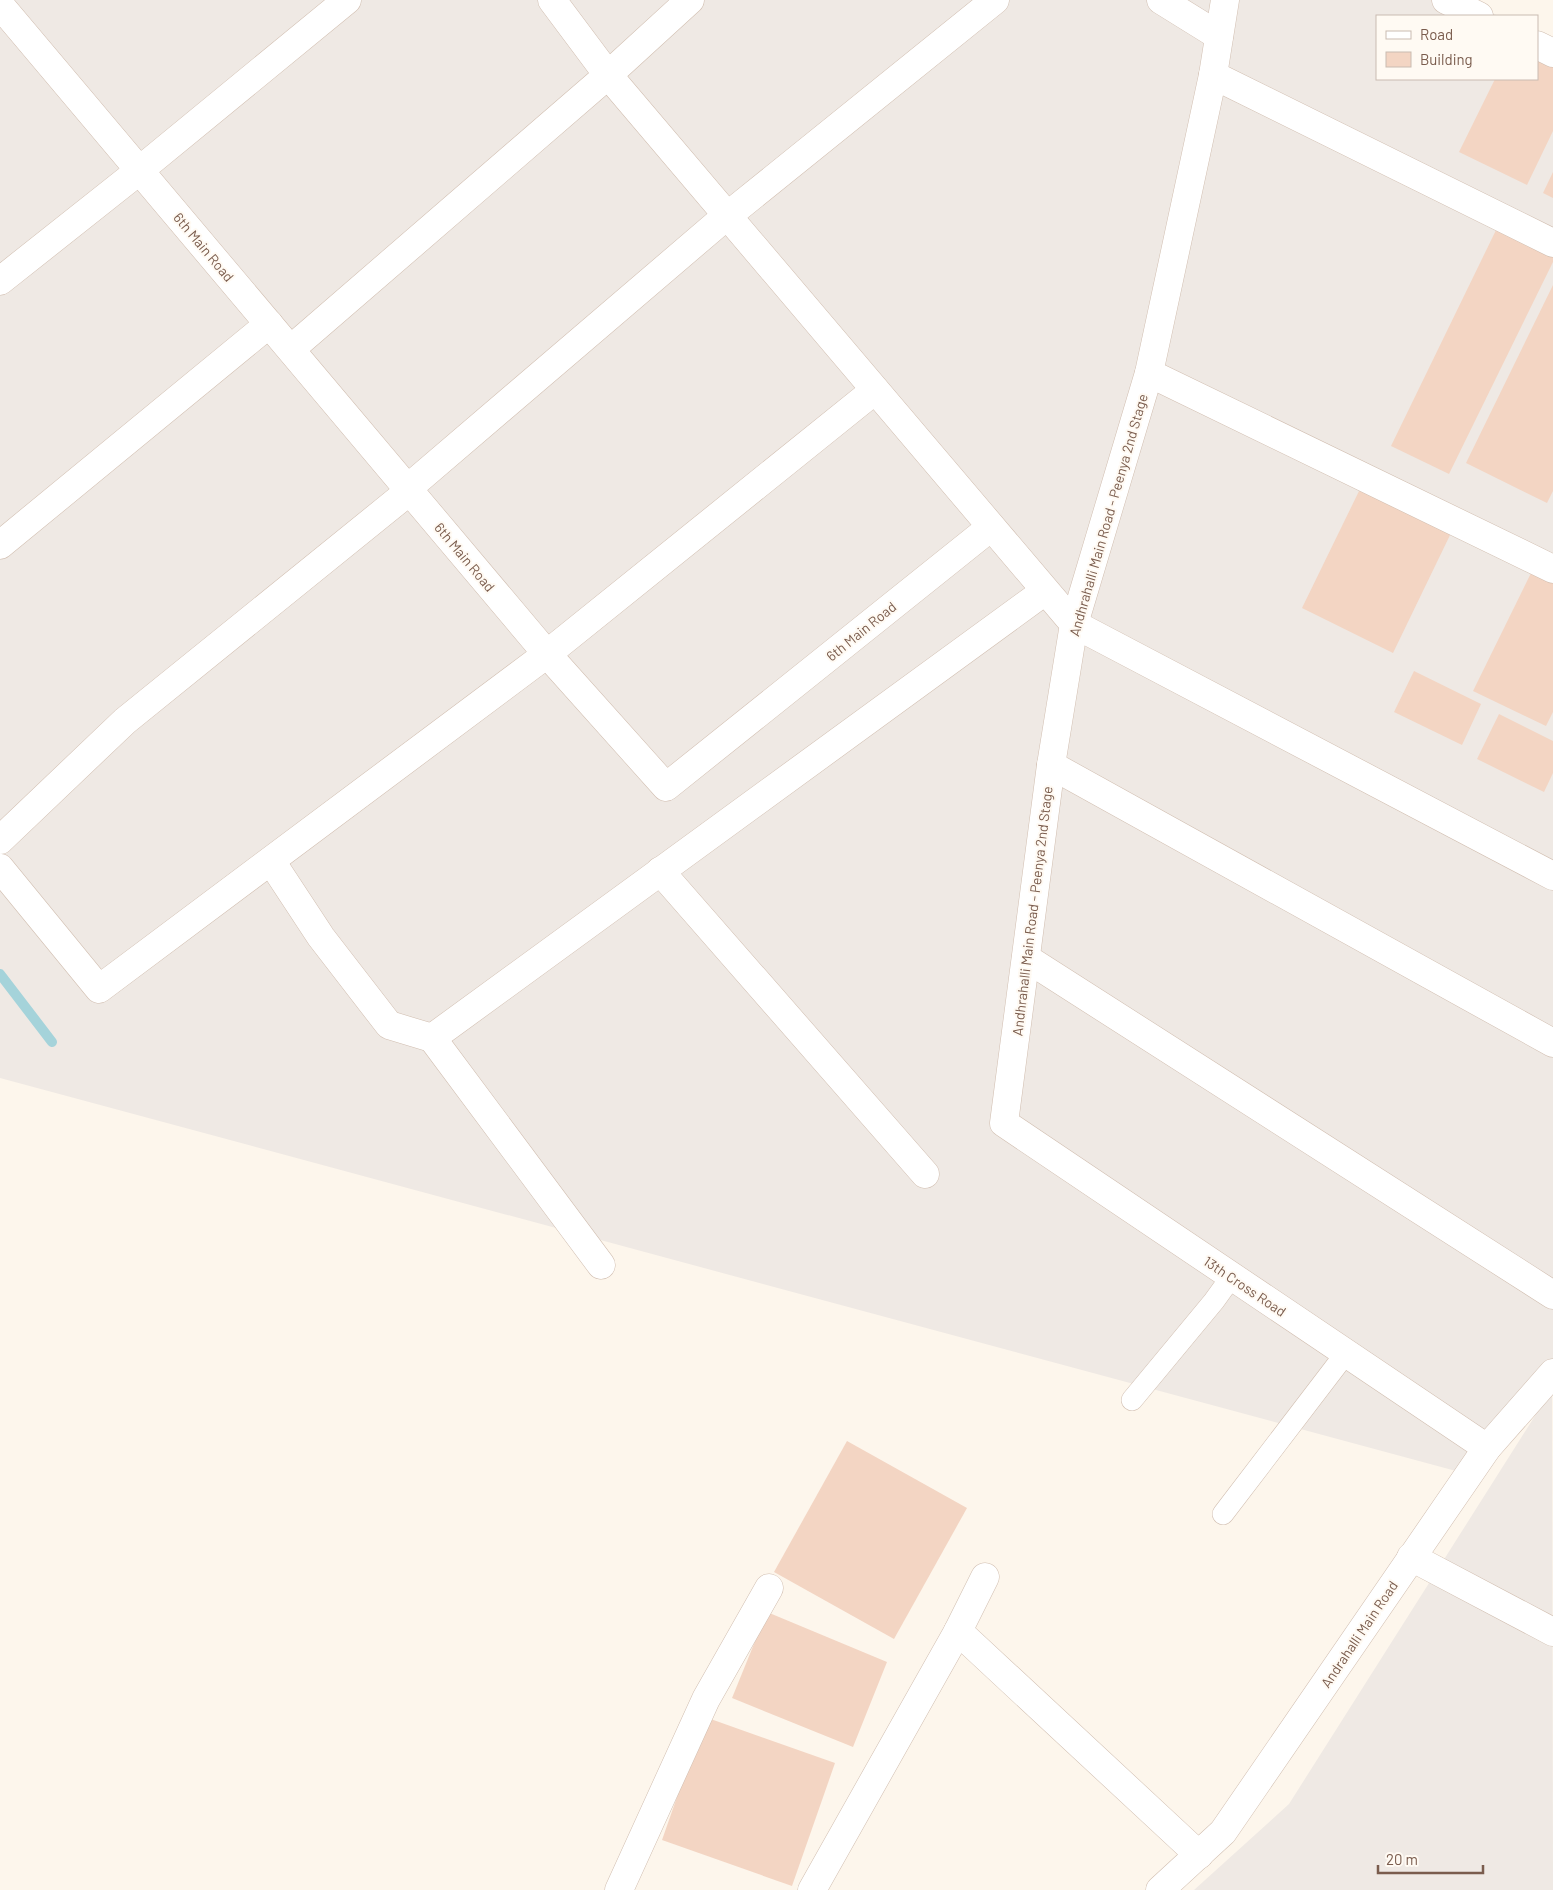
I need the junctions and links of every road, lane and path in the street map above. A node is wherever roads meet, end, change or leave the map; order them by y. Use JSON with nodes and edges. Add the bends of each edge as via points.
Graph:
{"nodes":[{"id":1,"x":6,"y":0,"type":"edge"},
{"id":2,"x":347,"y":0,"type":"edge"},
{"id":3,"x":552,"y":0,"type":"edge"},
{"id":4,"x":690,"y":0,"type":"edge"},
{"id":5,"x":995,"y":0,"type":"edge"},
{"id":6,"x":1161,"y":0,"type":"edge"},
{"id":7,"x":1225,"y":0,"type":"edge"},
{"id":8,"x":1446,"y":0,"type":"edge"},
{"id":9,"x":0,"y":5,"type":"edge"},
{"id":10,"x":1479,"y":10,"type":"edge"},
{"id":11,"x":1219,"y":36,"type":"junction"},
{"id":12,"x":1538,"y":46,"type":"edge"},
{"id":13,"x":1553,"y":53,"type":"edge"},
{"id":14,"x":608,"y":75,"type":"junction"},
{"id":15,"x":1213,"y":75,"type":"junction"},
{"id":16,"x":139,"y":169,"type":"junction"},
{"id":17,"x":725,"y":214,"type":"junction"},
{"id":18,"x":1553,"y":243,"type":"edge"},
{"id":19,"x":0,"y":281,"type":"edge"},
{"id":20,"x":269,"y":324,"type":"junction"},
{"id":21,"x":291,"y":349,"type":"junction"},
{"id":22,"x":1149,"y":373,"type":"junction"},
{"id":23,"x":875,"y":390,"type":"junction"},
{"id":24,"x":407,"y":488,"type":"junction"},
{"id":25,"x":991,"y":527,"type":"junction"},
{"id":26,"x":0,"y":545,"type":"edge"},
{"id":27,"x":1553,"y":569,"type":"edge"},
{"id":28,"x":1045,"y":591,"type":"junction"},
{"id":29,"x":1074,"y":624,"type":"junction"},
{"id":30,"x":547,"y":654,"type":"junction"},
{"id":31,"x":1051,"y":765,"type":"junction"},
{"id":32,"x":0,"y":840,"type":"edge"},
{"id":33,"x":271,"y":861,"type":"junction"},
{"id":34,"x":0,"y":868,"type":"edge"},
{"id":35,"x":660,"y":871,"type":"junction"},
{"id":36,"x":1553,"y":876,"type":"edge"},
{"id":37,"x":1026,"y":958,"type":"junction"},
{"id":38,"x":432,"y":1038,"type":"junction"},
{"id":39,"x":1553,"y":1043,"type":"edge"},
{"id":40,"x":1004,"y":1123,"type":"joint"},
{"id":41,"x":926,"y":1174,"type":"dead end"},
{"id":42,"x":601,"y":1265,"type":"dead end"},
{"id":43,"x":1232,"y":1276,"type":"junction"},
{"id":44,"x":1553,"y":1295,"type":"edge"},
{"id":45,"x":1346,"y":1353,"type":"junction"},
{"id":46,"x":1553,"y":1373,"type":"edge"},
{"id":47,"x":1132,"y":1400,"type":"dead end"},
{"id":48,"x":1486,"y":1448,"type":"junction"},
{"id":49,"x":1224,"y":1514,"type":"dead end"},
{"id":50,"x":1411,"y":1557,"type":"junction"},
{"id":51,"x":985,"y":1577,"type":"dead end"},
{"id":52,"x":769,"y":1588,"type":"dead end"},
{"id":53,"x":958,"y":1631,"type":"junction"},
{"id":54,"x":1553,"y":1632,"type":"edge"},
{"id":55,"x":1199,"y":1855,"type":"junction"},
{"id":56,"x":618,"y":1890,"type":"edge"},
{"id":57,"x":812,"y":1890,"type":"edge"},
{"id":58,"x":1160,"y":1890,"type":"edge"}],
"edges":[{"from":1,"to":9,"type":"street"},
{"from":2,"to":16,"type":"street"},
{"from":3,"to":14,"type":"street"},
{"from":4,"to":14,"type":"street"},
{"from":5,"to":17,"type":"street","via":[[736,209]]},
{"from":6,"to":11,"type":"street"},
{"from":7,"to":11,"type":"street","name":"Andhrahalli Main Road - Peenya 2nd Stage"},
{"from":8,"to":10,"type":"street"},
{"from":9,"to":16,"type":"street","name":"6th Main Road"},
{"from":11,"to":15,"type":"street","name":"Andhrahalli Main Road - Peenya 2nd Stage"},
{"from":12,"to":13,"type":"street"},
{"from":14,"to":17,"type":"street"},
{"from":14,"to":21,"type":"street"},
{"from":15,"to":18,"type":"street"},
{"from":15,"to":22,"type":"street","name":"Andhrahalli Main Road - Peenya 2nd Stage"},
{"from":16,"to":19,"type":"street"},
{"from":16,"to":20,"type":"street","name":"6th Main Road"},
{"from":17,"to":23,"type":"street"},
{"from":17,"to":24,"type":"street"},
{"from":20,"to":21,"type":"street","name":"6th Main Road"},
{"from":20,"to":26,"type":"street"},
{"from":21,"to":24,"type":"street","name":"6th Main Road"},
{"from":22,"to":27,"type":"street"},
{"from":22,"to":29,"type":"street","name":"Andhrahalli Main Road - Peenya 2nd Stage"},
{"from":23,"to":25,"type":"street"},
{"from":23,"to":30,"type":"street"},
{"from":24,"to":30,"type":"street","name":"6th Main Road"},
{"from":24,"to":32,"type":"street","via":[[402,498],[125,721]]},
{"from":25,"to":28,"type":"street"},
{"from":25,"to":30,"type":"street","name":"6th Main Road","via":[[666,787]]},
{"from":28,"to":29,"type":"street"},
{"from":28,"to":35,"type":"street"},
{"from":29,"to":31,"type":"street","name":"Andhrahalli Main Road - Peenya 2nd Stage"},
{"from":29,"to":36,"type":"street"},
{"from":30,"to":33,"type":"street"},
{"from":31,"to":37,"type":"street","name":"Andhrahalli Main Road - Peenya 2nd Stage"},
{"from":31,"to":39,"type":"street"},
{"from":33,"to":34,"type":"street","via":[[99,989]]},
{"from":33,"to":38,"type":"street","via":[[321,937],[389,1025]]},
{"from":35,"to":38,"type":"street"},
{"from":35,"to":41,"type":"street"},
{"from":37,"to":40,"type":"street","name":"Andhrahalli Main Road - Peenya 2nd Stage"},
{"from":37,"to":44,"type":"street"},
{"from":38,"to":42,"type":"street"},
{"from":40,"to":43,"type":"street","name":"13th Cross Road"},
{"from":43,"to":45,"type":"street","name":"13th Cross Road"},
{"from":43,"to":47,"type":"lane"},
{"from":45,"to":48,"type":"street","name":"13th Cross Road"},
{"from":45,"to":49,"type":"lane"},
{"from":46,"to":48,"type":"street","name":"Andrahalli Main Road"},
{"from":48,"to":50,"type":"street","name":"Andrahalli Main Road"},
{"from":50,"to":54,"type":"street"},
{"from":50,"to":55,"type":"street","name":"Andrahalli Main Road","via":[[1224,1832]]},
{"from":51,"to":53,"type":"street"},
{"from":52,"to":56,"type":"street","via":[[706,1699]]},
{"from":53,"to":55,"type":"street"},
{"from":53,"to":57,"type":"street"},
{"from":55,"to":58,"type":"street","name":"Andrahalli Main Road"}]}
